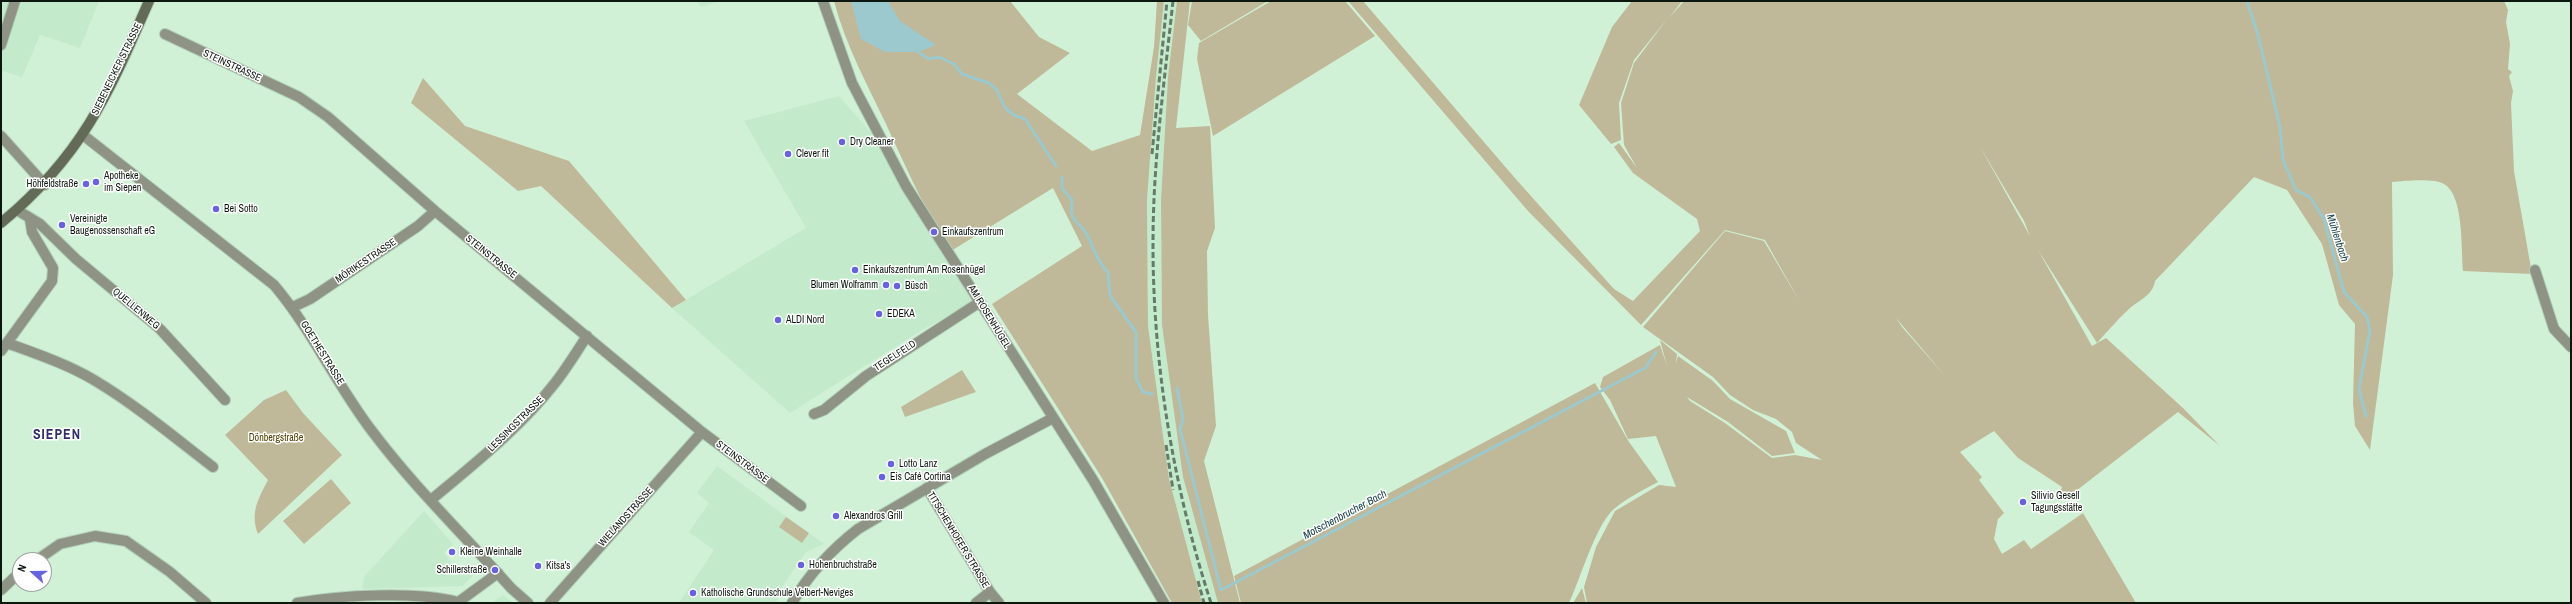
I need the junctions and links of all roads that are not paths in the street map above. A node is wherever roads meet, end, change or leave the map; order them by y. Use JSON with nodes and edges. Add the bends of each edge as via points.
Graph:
{"nodes":[{"id":1,"x":15,"y":1,"type":"edge"},
{"id":2,"x":149,"y":1,"type":"edge"},
{"id":3,"x":823,"y":1,"type":"edge"},
{"id":4,"x":165,"y":34,"type":"dead end"},
{"id":5,"x":1,"y":45,"type":"edge"},
{"id":6,"x":83,"y":135,"type":"junction"},
{"id":7,"x":1,"y":136,"type":"edge"},
{"id":8,"x":44,"y":185,"type":"junction"},
{"id":9,"x":18,"y":210,"type":"junction"},
{"id":10,"x":435,"y":211,"type":"junction"},
{"id":11,"x":30,"y":219,"type":"junction"},
{"id":12,"x":1,"y":223,"type":"edge"},
{"id":13,"x":2535,"y":270,"type":"dead end"},
{"id":14,"x":980,"y":302,"type":"junction"},
{"id":15,"x":293,"y":307,"type":"junction"},
{"id":16,"x":587,"y":336,"type":"junction"},
{"id":17,"x":4,"y":347,"type":"edge"},
{"id":18,"x":2571,"y":347,"type":"edge"},
{"id":19,"x":225,"y":400,"type":"dead end"},
{"id":20,"x":814,"y":414,"type":"dead end"},
{"id":21,"x":1053,"y":418,"type":"junction"},
{"id":22,"x":702,"y":432,"type":"junction"},
{"id":23,"x":213,"y":467,"type":"dead end"},
{"id":24,"x":927,"y":488,"type":"junction"},
{"id":25,"x":431,"y":500,"type":"junction"},
{"id":26,"x":801,"y":506,"type":"dead end"},
{"id":27,"x":48,"y":552,"type":"edge"},
{"id":28,"x":498,"y":573,"type":"junction"},
{"id":29,"x":12,"y":580,"type":"edge"},
{"id":30,"x":1,"y":590,"type":"edge"},
{"id":31,"x":990,"y":592,"type":"junction"},
{"id":32,"x":458,"y":602,"type":"edge"},
{"id":33,"x":206,"y":603,"type":"edge"},
{"id":34,"x":297,"y":603,"type":"edge"},
{"id":35,"x":528,"y":603,"type":"edge"},
{"id":36,"x":550,"y":603,"type":"edge"},
{"id":37,"x":792,"y":603,"type":"edge"},
{"id":38,"x":976,"y":603,"type":"edge"},
{"id":39,"x":999,"y":603,"type":"edge"},
{"id":40,"x":1164,"y":603,"type":"edge"}],
"edges":[{"from":1,"to":5,"type":"street"},
{"from":2,"to":6,"type":"main road","name":"SIEBENEICKER STRASSE","via":[[106,98]]},
{"from":3,"to":14,"type":"street","name":"AM ROSENHÜGEL","via":[[852,83],[906,186]]},
{"from":4,"to":10,"type":"street","name":"STEINSTRASSE","via":[[299,97],[328,118]]},
{"from":6,"to":8,"type":"main road","name":"SIEBENEICKER STRASSE"},
{"from":6,"to":15,"type":"street","name":"GOETHESTRASSE","via":[[274,285]]},
{"from":7,"to":8,"type":"street"},
{"from":8,"to":9,"type":"main road","name":"SIEBENEICKER STRASSE"},
{"from":9,"to":11,"type":"street"},
{"from":9,"to":12,"type":"main road","name":"SIEBENEICKER STRASSE"},
{"from":10,"to":15,"type":"street","name":"MÖRIKESTRASSE","via":[[418,226]]},
{"from":10,"to":16,"type":"street","name":"STEINSTRASSE"},
{"from":11,"to":17,"type":"street","via":[[32,232],[53,268],[52,281]]},
{"from":11,"to":19,"type":"street","name":"QUELLENWEG","via":[[40,224],[76,259],[160,329]]},
{"from":13,"to":18,"type":"street","via":[[2554,329]]},
{"from":14,"to":20,"type":"street","name":"TEGELFELD","via":[[866,376],[824,410]]},
{"from":14,"to":21,"type":"street","name":"AM ROSENHÜGEL"},
{"from":15,"to":25,"type":"street","name":"GOETHESTRASSE","via":[[371,430]]},
{"from":16,"to":22,"type":"street","name":"STEINSTRASSE"},
{"from":16,"to":25,"type":"street","name":"LESSINGSTRASSE","via":[[555,384],[523,418],[482,458]]},
{"from":17,"to":23,"type":"street","via":[[54,360],[93,379],[124,398]]},
{"from":21,"to":24,"type":"street"},
{"from":21,"to":40,"type":"street","name":"AM ROSENHÜGEL","via":[[1093,480]]},
{"from":22,"to":26,"type":"street","name":"STEINSTRASSE"},
{"from":22,"to":36,"type":"street","name":"WIELANDSTRASSE"},
{"from":24,"to":31,"type":"street","name":"TITSCHENHOFER STRASSE"},
{"from":24,"to":37,"type":"street","via":[[841,542],[811,575]]},
{"from":25,"to":28,"type":"street","name":"GOETHESTRASSE"},
{"from":27,"to":33,"type":"street","via":[[60,544],[95,536],[126,541],[170,572]]},
{"from":28,"to":32,"type":"street"},
{"from":28,"to":35,"type":"street","name":"GOETHESTRASSE"},
{"from":29,"to":30,"type":"street"},
{"from":31,"to":38,"type":"street","name":"TITSCHENHOFER STRASSE"},
{"from":31,"to":39,"type":"street","name":"TITSCHENHOFER STRASSE"},
{"from":32,"to":34,"type":"street","via":[[443,598],[375,596],[319,599]]}]}
